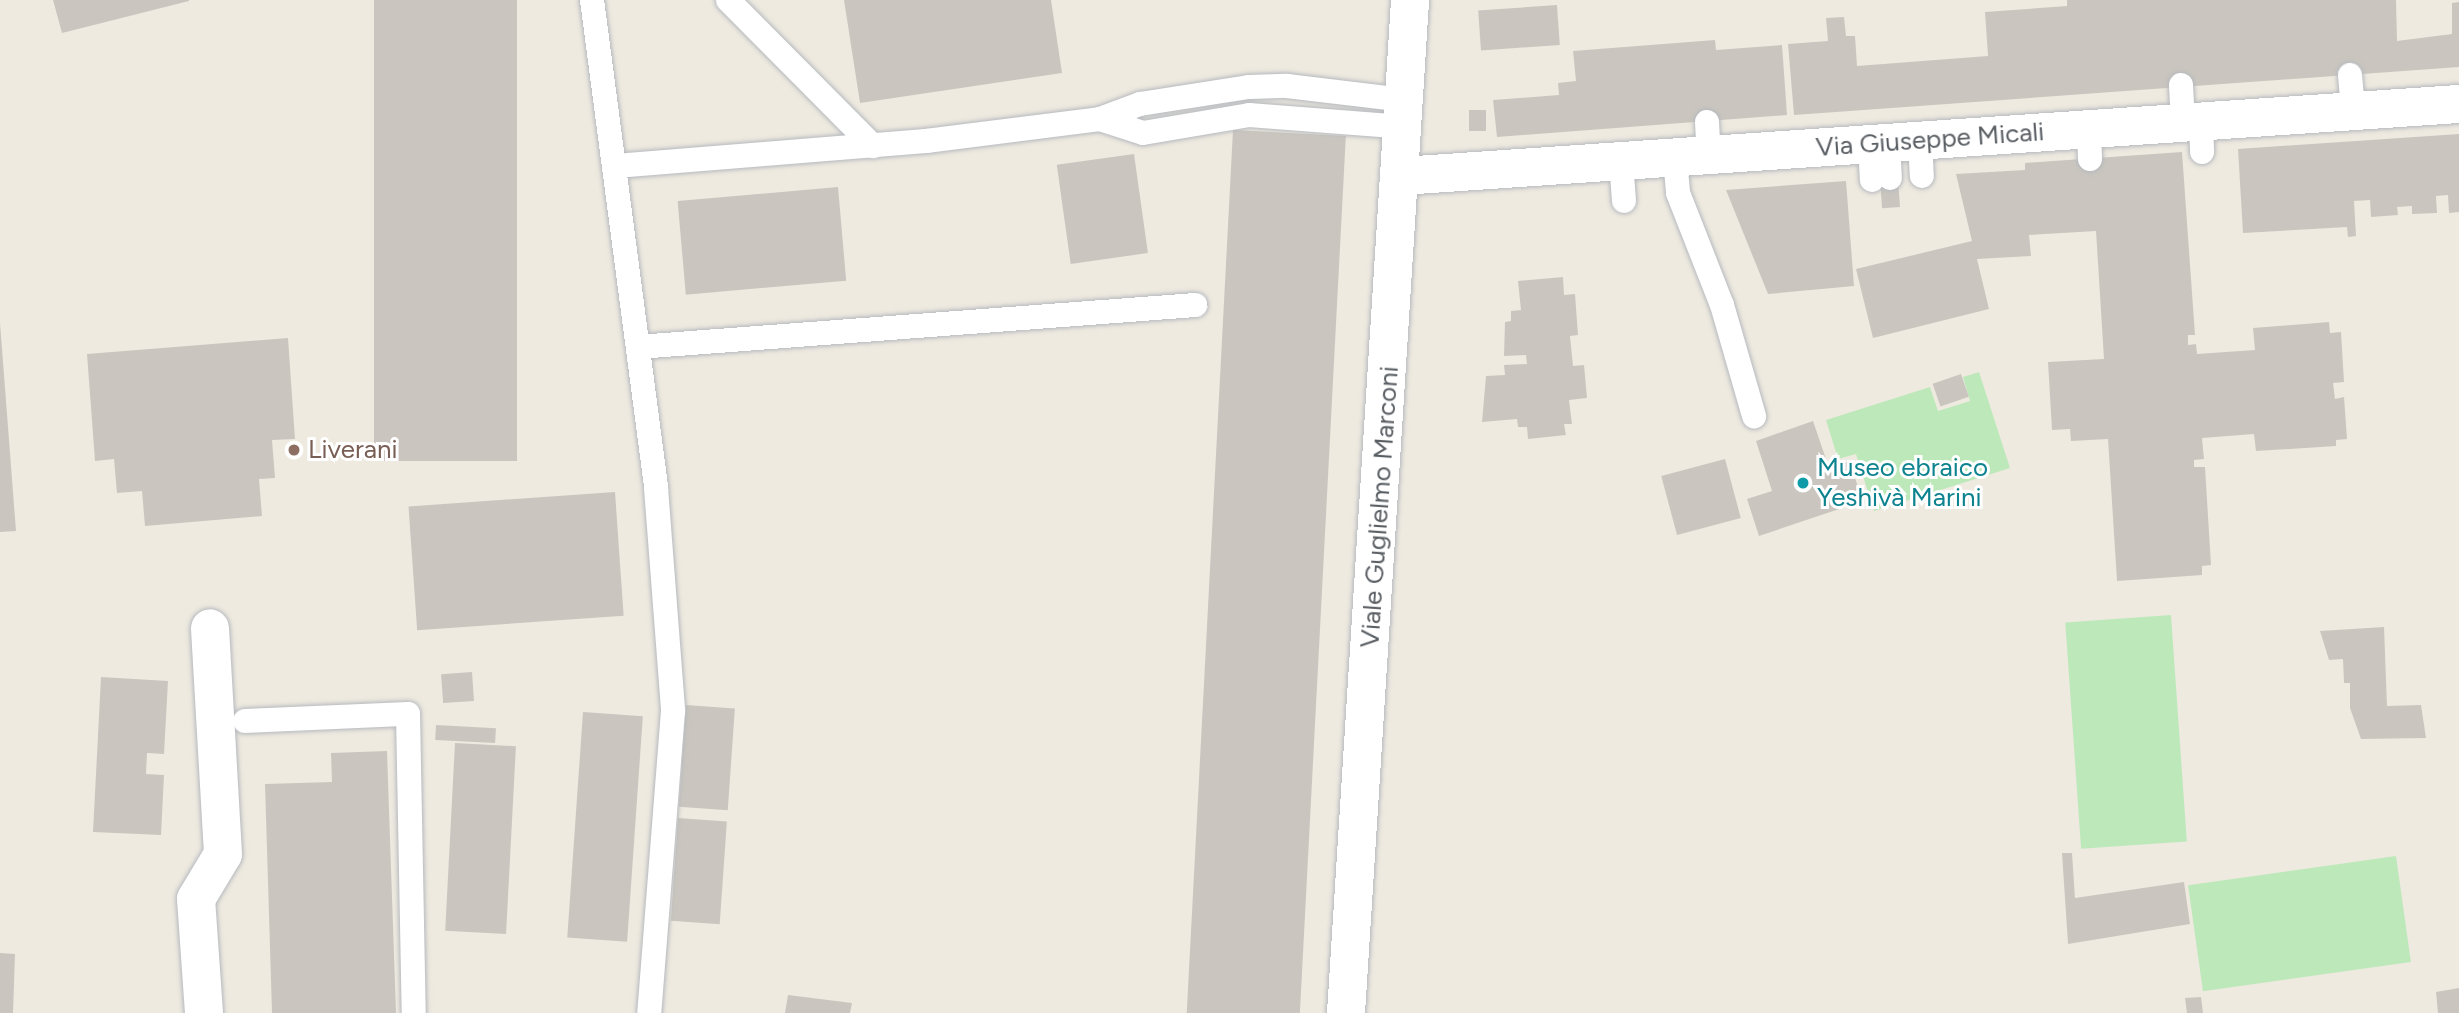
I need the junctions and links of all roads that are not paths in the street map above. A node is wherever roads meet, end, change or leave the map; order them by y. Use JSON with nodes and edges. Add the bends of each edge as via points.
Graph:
{"nodes":[{"id":1,"x":592,"y":0,"type":"edge"},
{"id":2,"x":728,"y":0,"type":"edge"},
{"id":3,"x":1409,"y":0,"type":"edge"},
{"id":4,"x":2181,"y":85,"type":"dead end"},
{"id":5,"x":2459,"y":104,"type":"edge"},
{"id":6,"x":1405,"y":114,"type":"junction"},
{"id":7,"x":2196,"y":132,"type":"junction"},
{"id":8,"x":1697,"y":145,"type":"junction"},
{"id":9,"x":873,"y":146,"type":"junction"},
{"id":10,"x":1621,"y":161,"type":"junction"},
{"id":11,"x":615,"y":166,"type":"junction"},
{"id":12,"x":1402,"y":176,"type":"junction"},
{"id":13,"x":1624,"y":201,"type":"dead end"},
{"id":14,"x":1195,"y":304,"type":"dead end"},
{"id":15,"x":638,"y":347,"type":"junction"},
{"id":16,"x":1754,"y":415,"type":"dead end"},
{"id":17,"x":210,"y":628,"type":"dead end"},
{"id":18,"x":230,"y":721,"type":"junction"},
{"id":19,"x":204,"y":1013,"type":"edge"},
{"id":20,"x":414,"y":1013,"type":"edge"},
{"id":21,"x":649,"y":1013,"type":"edge"},
{"id":22,"x":1346,"y":1013,"type":"edge"}],
"edges":[{"from":1,"to":11,"type":"lane"},
{"from":2,"to":9,"type":"lane"},
{"from":3,"to":6,"type":"street","name":"Viale Guglielmo Marconi"},
{"from":4,"to":7,"type":"lane"},
{"from":5,"to":7,"type":"street","name":"Via Giuseppe Micali","via":[[2352,93]]},
{"from":6,"to":9,"type":"lane","via":[[1249,115],[1143,133],[1100,119]]},
{"from":6,"to":12,"type":"street","name":"Viale Guglielmo Marconi"},
{"from":7,"to":8,"type":"street","name":"Via Giuseppe Micali","via":[[1894,160]]},
{"from":8,"to":10,"type":"street","name":"Via Giuseppe Micali"},
{"from":8,"to":16,"type":"lane","via":[[1678,194],[1722,305]]},
{"from":9,"to":11,"type":"lane"},
{"from":10,"to":12,"type":"street","name":"Via Giuseppe Micali"},
{"from":10,"to":13,"type":"lane"},
{"from":11,"to":15,"type":"lane"},
{"from":12,"to":22,"type":"street","name":"Viale Guglielmo Marconi"},
{"from":14,"to":15,"type":"lane"},
{"from":15,"to":21,"type":"lane","via":[[656,488],[673,711]]},
{"from":17,"to":18,"type":"street"},
{"from":18,"to":19,"type":"street","via":[[223,854],[197,900]]},
{"from":18,"to":20,"type":"lane","via":[[408,714]]}]}
